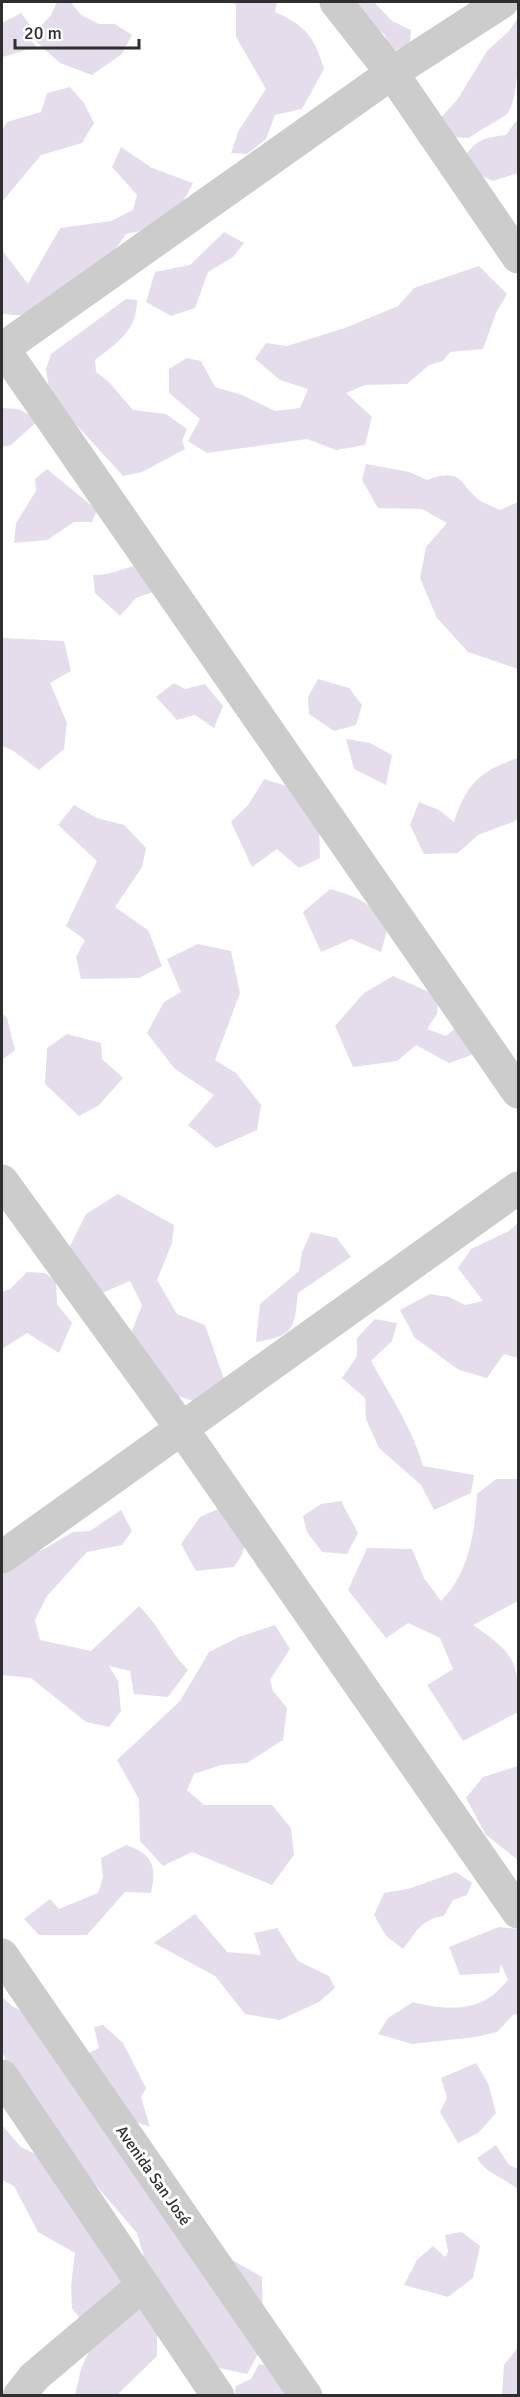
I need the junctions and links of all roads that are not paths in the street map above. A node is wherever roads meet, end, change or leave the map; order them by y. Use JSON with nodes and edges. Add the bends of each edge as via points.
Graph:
{"nodes":[{"id":1,"x":336,"y":2,"type":"edge"},
{"id":2,"x":502,"y":2,"type":"edge"},
{"id":3,"x":392,"y":73,"type":"junction"},
{"id":4,"x":519,"y":257,"type":"edge"},
{"id":5,"x":2,"y":348,"type":"edge"},
{"id":6,"x":519,"y":1092,"type":"edge"},
{"id":7,"x":2,"y":1181,"type":"edge"},
{"id":8,"x":519,"y":1188,"type":"edge"},
{"id":9,"x":182,"y":1428,"type":"junction"},
{"id":10,"x":2,"y":1557,"type":"edge"},
{"id":11,"x":519,"y":1912,"type":"edge"},
{"id":12,"x":2,"y":1955,"type":"edge"},
{"id":13,"x":2,"y":2076,"type":"edge"},
{"id":14,"x":144,"y":2285,"type":"junction"},
{"id":15,"x":209,"y":2392,"type":"edge"},
{"id":16,"x":19,"y":2396,"type":"edge"},
{"id":17,"x":306,"y":2396,"type":"edge"}],
"edges":[{"from":1,"to":3,"type":"street"},
{"from":2,"to":3,"type":"street"},
{"from":3,"to":4,"type":"street"},
{"from":3,"to":5,"type":"street"},
{"from":5,"to":6,"type":"street"},
{"from":7,"to":9,"type":"street"},
{"from":8,"to":9,"type":"street"},
{"from":9,"to":10,"type":"street"},
{"from":9,"to":11,"type":"street"},
{"from":12,"to":17,"type":"street","name":"Avenida San José"},
{"from":13,"to":14,"type":"street"},
{"from":14,"to":15,"type":"street"},
{"from":14,"to":16,"type":"street","via":[[34,2377]]}]}
